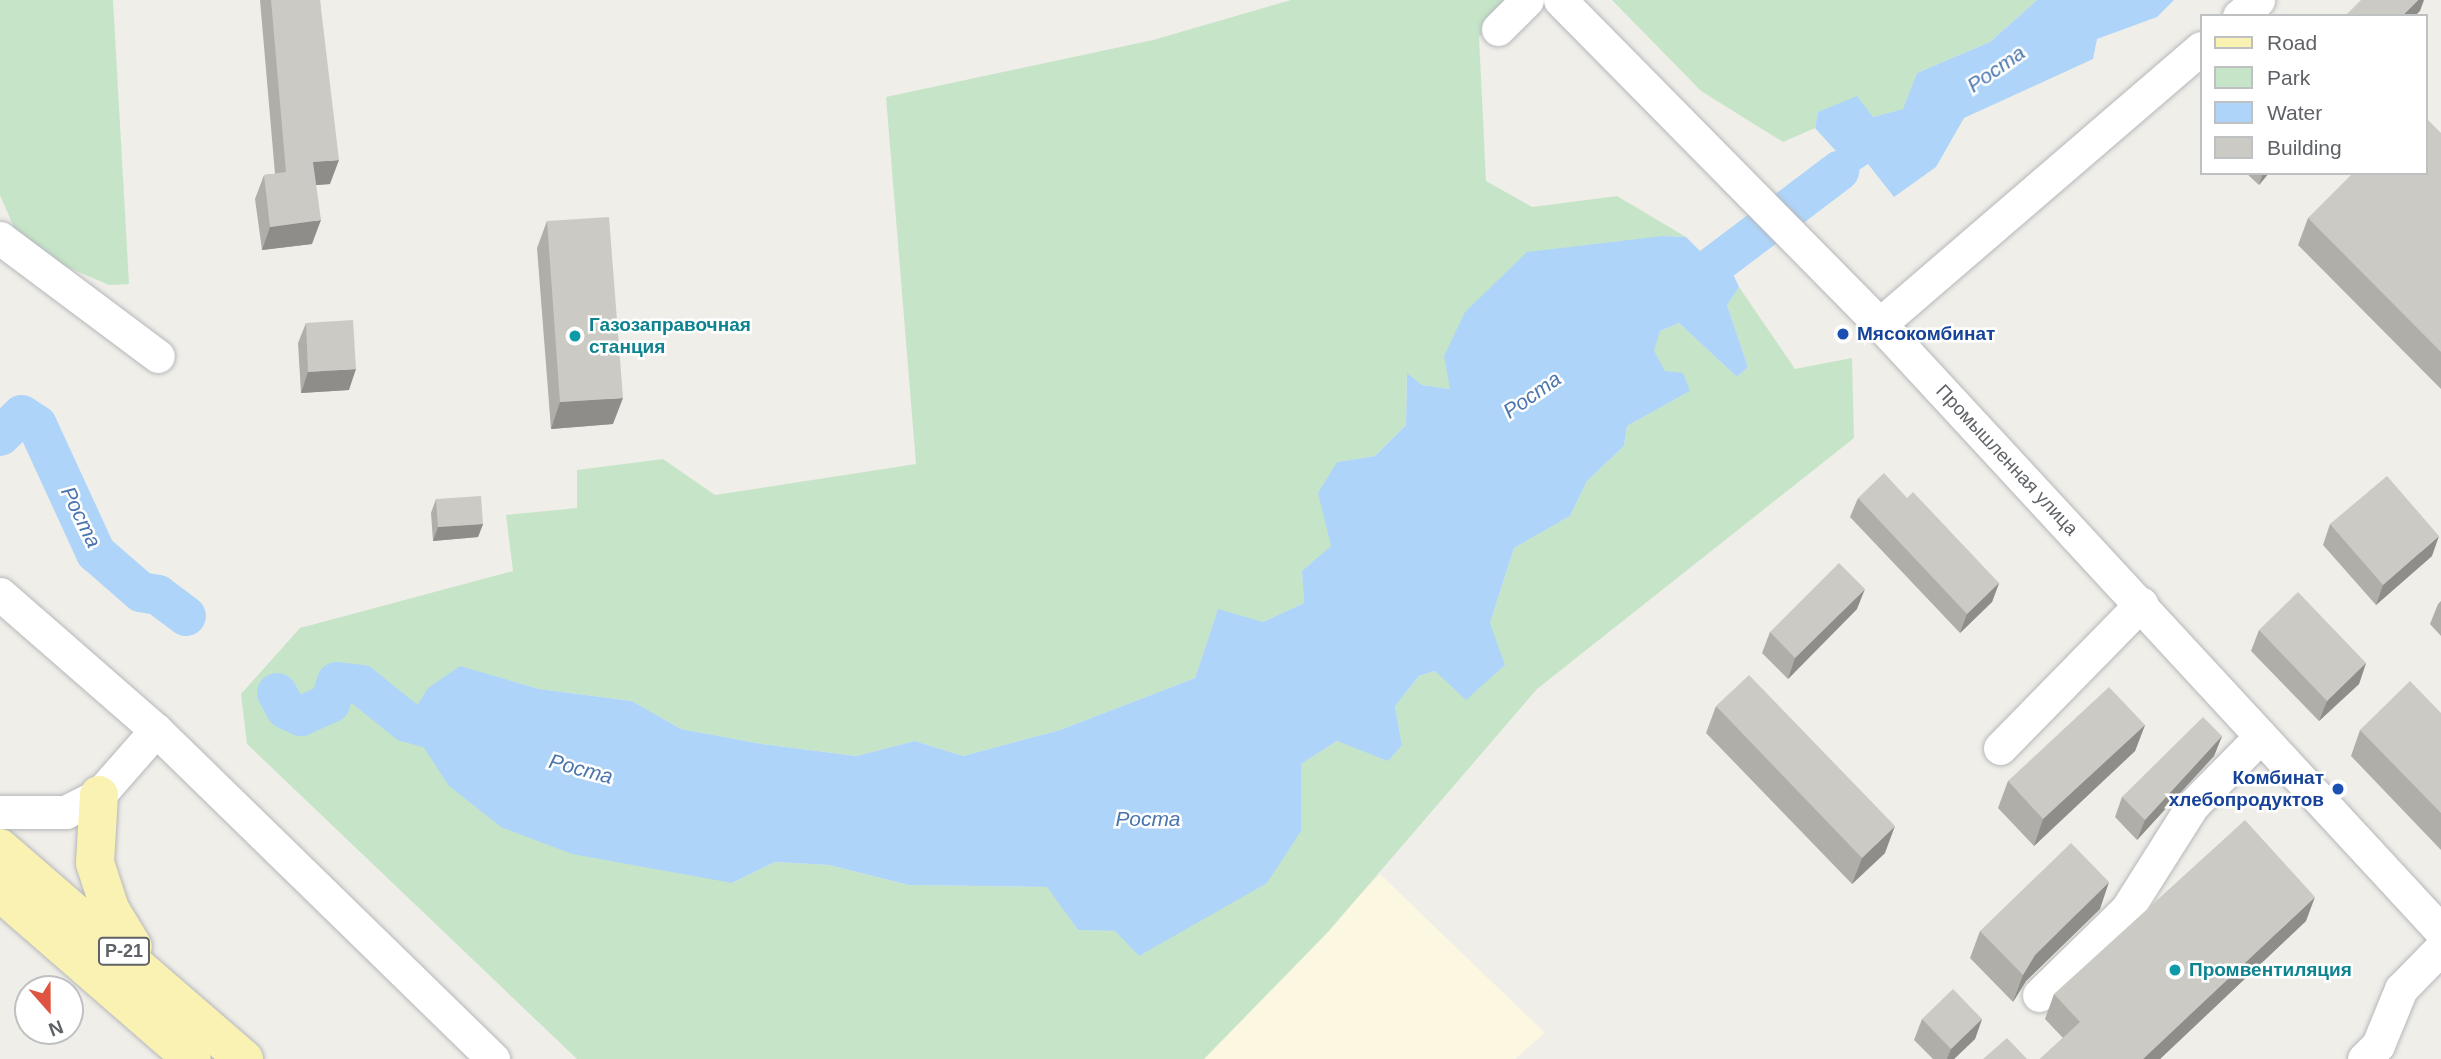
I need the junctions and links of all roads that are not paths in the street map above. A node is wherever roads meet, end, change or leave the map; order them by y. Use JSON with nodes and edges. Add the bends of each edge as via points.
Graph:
{"nodes":[{"id":1,"x":1527,"y":0,"type":"edge"},
{"id":2,"x":1560,"y":0,"type":"edge"},
{"id":3,"x":2258,"y":0,"type":"edge"},
{"id":4,"x":2241,"y":14,"type":"edge"},
{"id":5,"x":1498,"y":29,"type":"dead end"},
{"id":6,"x":2200,"y":49,"type":"edge"},
{"id":7,"x":0,"y":238,"type":"edge"},
{"id":8,"x":1880,"y":324,"type":"junction"},
{"id":9,"x":158,"y":356,"type":"dead end"},
{"id":10,"x":0,"y":594,"type":"edge"},
{"id":11,"x":2141,"y":604,"type":"junction"},
{"id":12,"x":156,"y":730,"type":"junction"},
{"id":13,"x":2261,"y":736,"type":"junction"},
{"id":14,"x":2000,"y":748,"type":"dead end"},
{"id":15,"x":99,"y":795,"type":"junction"},
{"id":16,"x":0,"y":811,"type":"edge"},
{"id":17,"x":0,"y":848,"type":"edge"},
{"id":18,"x":0,"y":892,"type":"edge"},
{"id":19,"x":2441,"y":932,"type":"edge"},
{"id":20,"x":2441,"y":948,"type":"edge"},
{"id":21,"x":148,"y":972,"type":"junction"},
{"id":22,"x":2039,"y":995,"type":"dead end"},
{"id":23,"x":192,"y":1059,"type":"edge"},
{"id":24,"x":244,"y":1059,"type":"edge"},
{"id":25,"x":493,"y":1059,"type":"edge"},
{"id":26,"x":2364,"y":1059,"type":"edge"}],
"edges":[{"from":1,"to":5,"type":"street"},
{"from":2,"to":8,"type":"street","name":"Промышленная улица"},
{"from":3,"to":4,"type":"street"},
{"from":6,"to":8,"type":"street"},
{"from":7,"to":9,"type":"street"},
{"from":8,"to":11,"type":"street","name":"Промышленная улица"},
{"from":10,"to":12,"type":"street"},
{"from":11,"to":13,"type":"street","name":"Промышленная улица"},
{"from":11,"to":14,"type":"street"},
{"from":12,"to":15,"type":"street"},
{"from":12,"to":25,"type":"street"},
{"from":13,"to":19,"type":"street","name":"Промышленная улица"},
{"from":13,"to":22,"type":"street","via":[[2192,806],[2127,909]]},
{"from":15,"to":16,"type":"street","via":[[66,812]]},
{"from":15,"to":21,"type":"main road","via":[[95,863],[110,909]]},
{"from":17,"to":21,"type":"main road","number":"Р-21"},
{"from":18,"to":23,"type":"main road","number":"Р-21"},
{"from":20,"to":26,"type":"street","via":[[2401,989],[2378,1045]]},
{"from":21,"to":24,"type":"main road","number":"Р-21"}]}
